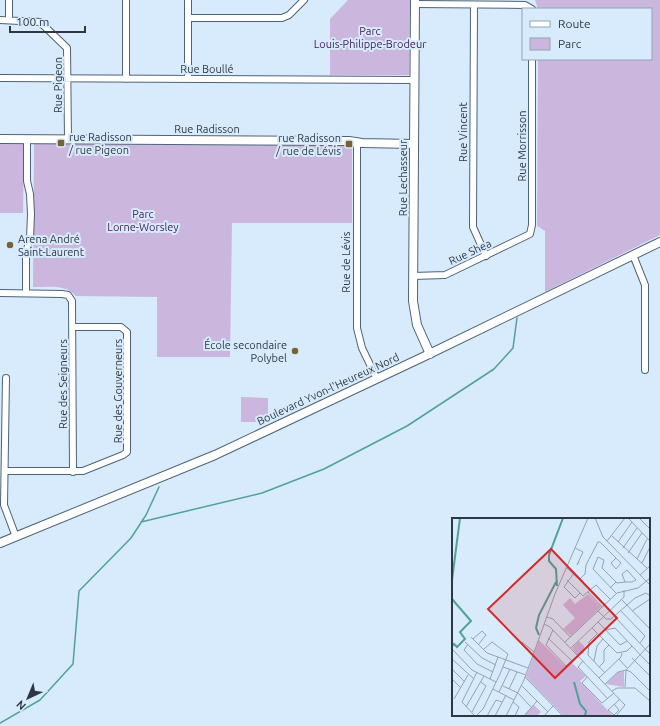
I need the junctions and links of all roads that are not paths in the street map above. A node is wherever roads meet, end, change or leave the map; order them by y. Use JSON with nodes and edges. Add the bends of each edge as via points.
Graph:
{"nodes":[{"id":1,"x":9,"y":0,"type":"edge"},
{"id":2,"x":126,"y":0,"type":"edge"},
{"id":3,"x":188,"y":0,"type":"edge"},
{"id":4,"x":304,"y":0,"type":"edge"},
{"id":5,"x":415,"y":2,"type":"edge"},
{"id":6,"x":474,"y":5,"type":"junction"},
{"id":7,"x":531,"y":8,"type":"edge"},
{"id":8,"x":188,"y":18,"type":"junction"},
{"id":9,"x":0,"y":20,"type":"edge"},
{"id":10,"x":9,"y":20,"type":"junction"},
{"id":11,"x":532,"y":60,"type":"edge"},
{"id":12,"x":0,"y":78,"type":"edge"},
{"id":13,"x":68,"y":79,"type":"junction"},
{"id":14,"x":126,"y":79,"type":"junction"},
{"id":15,"x":188,"y":79,"type":"junction"},
{"id":16,"x":414,"y":80,"type":"junction"},
{"id":17,"x":0,"y":139,"type":"edge"},
{"id":18,"x":27,"y":139,"type":"junction"},
{"id":19,"x":68,"y":139,"type":"junction"},
{"id":20,"x":357,"y":142,"type":"junction"},
{"id":21,"x":414,"y":144,"type":"junction"},
{"id":22,"x":531,"y":232,"type":"joint"},
{"id":23,"x":660,"y":242,"type":"edge"},
{"id":24,"x":633,"y":255,"type":"junction"},
{"id":25,"x":486,"y":256,"type":"junction"},
{"id":26,"x":413,"y":276,"type":"junction"},
{"id":27,"x":0,"y":293,"type":"edge"},
{"id":28,"x":26,"y":293,"type":"junction"},
{"id":29,"x":73,"y":327,"type":"junction"},
{"id":30,"x":430,"y":354,"type":"junction"},
{"id":31,"x":645,"y":370,"type":"dead end"},
{"id":32,"x":6,"y":378,"type":"dead end"},
{"id":33,"x":377,"y":378,"type":"junction"},
{"id":34,"x":3,"y":408,"type":"edge"},
{"id":35,"x":5,"y":471,"type":"junction"},
{"id":36,"x":73,"y":472,"type":"junction"},
{"id":37,"x":16,"y":537,"type":"junction"},
{"id":38,"x":0,"y":543,"type":"edge"}],
"edges":[{"from":1,"to":10,"type":"street"},
{"from":2,"to":14,"type":"street"},
{"from":3,"to":8,"type":"street"},
{"from":4,"to":8,"type":"street","via":[[289,15],[282,18]]},
{"from":5,"to":6,"type":"street"},
{"from":5,"to":16,"type":"street","name":"Rue Lechasseur"},
{"from":6,"to":7,"type":"street","via":[[525,5]]},
{"from":6,"to":25,"type":"street","name":"Rue Vincent","via":[[473,227]]},
{"from":8,"to":15,"type":"street"},
{"from":9,"to":10,"type":"street","name":"Rue Pigeon"},
{"from":10,"to":13,"type":"street","name":"Rue Pigeon","via":[[40,22],[64,44],[68,52]]},
{"from":11,"to":22,"type":"street","name":"Rue Morrisson"},
{"from":12,"to":13,"type":"street","name":"Rue Boullé"},
{"from":13,"to":14,"type":"street","name":"Rue Boullé"},
{"from":13,"to":19,"type":"street","name":"Rue Pigeon"},
{"from":14,"to":15,"type":"street","name":"Rue Boullé"},
{"from":15,"to":16,"type":"street","name":"Rue Boullé"},
{"from":16,"to":21,"type":"street","name":"Rue Lechasseur"},
{"from":17,"to":18,"type":"street","name":"Rue Radisson"},
{"from":18,"to":19,"type":"street","name":"Rue Radisson"},
{"from":18,"to":28,"type":"street","via":[[27,181],[31,214],[30,238],[26,253]]},
{"from":19,"to":20,"type":"street","name":"Rue Radisson"},
{"from":20,"to":21,"type":"street","name":"Rue Radisson"},
{"from":20,"to":33,"type":"street","name":"Rue de Lévis","via":[[357,328],[362,348]]},
{"from":21,"to":26,"type":"street","name":"Rue Lechasseur"},
{"from":22,"to":25,"type":"street","name":"Rue Shea","via":[[526,237]]},
{"from":23,"to":24,"type":"street","name":"Boulevard Yvon-l'Heureux Nord"},
{"from":24,"to":30,"type":"street","name":"Boulevard Yvon-l'Heureux Nord"},
{"from":24,"to":31,"type":"street","via":[[645,285]]},
{"from":25,"to":26,"type":"street","name":"Rue Shea","via":[[444,275]]},
{"from":26,"to":30,"type":"street","name":"Rue Lechasseur","via":[[415,316],[419,332]]},
{"from":27,"to":28,"type":"street"},
{"from":28,"to":29,"type":"street","name":"Rue des Seigneurs","via":[[66,295],[73,304]]},
{"from":29,"to":36,"type":"street","name":"Rue des Seigneurs"},
{"from":29,"to":36,"type":"street","name":"Rue des Gouverneurs","via":[[121,327],[129,336],[127,452],[88,470]]},
{"from":30,"to":33,"type":"street","name":"Boulevard Yvon-l'Heureux Nord"},
{"from":32,"to":34,"type":"street"},
{"from":33,"to":37,"type":"street","name":"Boulevard Yvon-l'Heureux Nord","via":[[215,455]]},
{"from":34,"to":35,"type":"street"},
{"from":35,"to":36,"type":"street","name":"Rue des Gouverneurs"},
{"from":35,"to":37,"type":"street","via":[[5,509]]},
{"from":37,"to":38,"type":"street","name":"Boulevard Yvon-l'Heureux Nord"}]}
